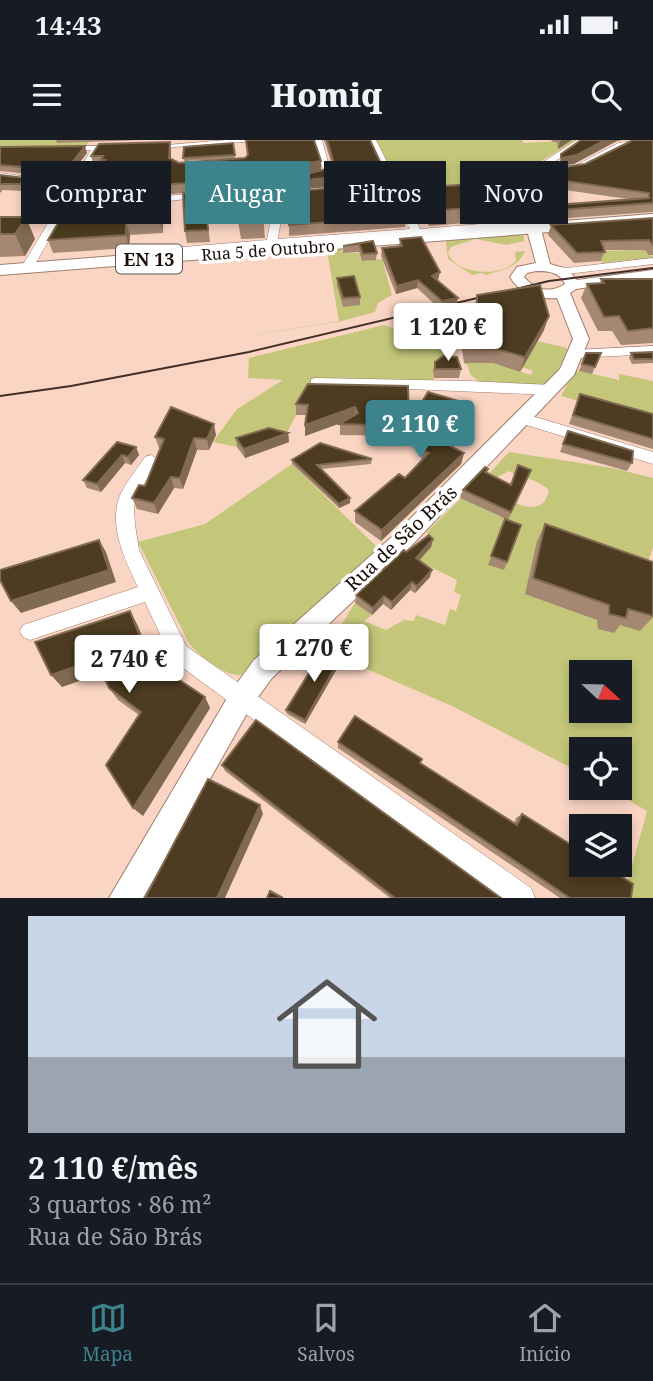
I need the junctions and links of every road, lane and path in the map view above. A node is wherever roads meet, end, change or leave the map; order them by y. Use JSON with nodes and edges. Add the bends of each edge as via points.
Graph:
{"nodes":[{"id":1,"x":266,"y":140,"type":"edge"},
{"id":2,"x":318,"y":140,"type":"edge"},
{"id":3,"x":372,"y":140,"type":"edge"},
{"id":4,"x":582,"y":140,"type":"edge"},
{"id":5,"x":637,"y":140,"type":"edge"},
{"id":6,"x":240,"y":142,"type":"junction"},
{"id":7,"x":188,"y":143,"type":"edge"},
{"id":8,"x":178,"y":146,"type":"junction"},
{"id":9,"x":97,"y":148,"type":"junction"},
{"id":10,"x":55,"y":149,"type":"edge"},
{"id":11,"x":242,"y":153,"type":"dead end"},
{"id":12,"x":177,"y":157,"type":"dead end"},
{"id":13,"x":90,"y":161,"type":"edge"},
{"id":14,"x":548,"y":161,"type":"edge"},
{"id":15,"x":568,"y":169,"type":"edge"},
{"id":16,"x":0,"y":176,"type":"edge"},
{"id":17,"x":310,"y":178,"type":"edge"},
{"id":18,"x":21,"y":179,"type":"edge"},
{"id":19,"x":651,"y":221,"type":"edge"},
{"id":20,"x":51,"y":224,"type":"edge"},
{"id":21,"x":275,"y":224,"type":"edge"},
{"id":22,"x":534,"y":226,"type":"junction"},
{"id":23,"x":417,"y":235,"type":"junction"},
{"id":24,"x":272,"y":246,"type":"junction"},
{"id":25,"x":175,"y":250,"type":"dead end"},
{"id":26,"x":653,"y":261,"type":"edge"},
{"id":27,"x":27,"y":268,"type":"junction"},
{"id":28,"x":549,"y":268,"type":"junction"},
{"id":29,"x":0,"y":270,"type":"edge"},
{"id":30,"x":653,"y":274,"type":"edge"},
{"id":31,"x":561,"y":290,"type":"junction"},
{"id":32,"x":653,"y":350,"type":"edge"},
{"id":33,"x":575,"y":355,"type":"junction"},
{"id":34,"x":316,"y":382,"type":"edge"},
{"id":35,"x":552,"y":390,"type":"junction"},
{"id":36,"x":525,"y":419,"type":"junction"},
{"id":37,"x":653,"y":458,"type":"edge"},
{"id":38,"x":151,"y":461,"type":"dead end"},
{"id":39,"x":150,"y":592,"type":"junction"},
{"id":40,"x":30,"y":631,"type":"dead end"},
{"id":41,"x":241,"y":699,"type":"junction"},
{"id":42,"x":125,"y":898,"type":"edge"},
{"id":43,"x":521,"y":898,"type":"edge"}],
"edges":[{"from":1,"to":6,"type":"street"},
{"from":2,"to":17,"type":"street","via":[[329,176]]},
{"from":3,"to":23,"type":"street"},
{"from":4,"to":14,"type":"street"},
{"from":5,"to":15,"type":"street"},
{"from":6,"to":7,"type":"street"},
{"from":6,"to":11,"type":"street"},
{"from":7,"to":8,"type":"street"},
{"from":8,"to":9,"type":"street"},
{"from":8,"to":12,"type":"street"},
{"from":9,"to":10,"type":"street"},
{"from":9,"to":13,"type":"street"},
{"from":16,"to":18,"type":"street"},
{"from":19,"to":22,"type":"main road","number":"EN 13"},
{"from":20,"to":27,"type":"street","via":[[42,233]]},
{"from":21,"to":24,"type":"street"},
{"from":22,"to":23,"type":"main road","name":"Rua 5 de Outubro","number":"EN 13"},
{"from":22,"to":28,"type":"street"},
{"from":23,"to":24,"type":"main road","name":"Rua 5 de Outubro","number":"EN 13"},
{"from":24,"to":25,"type":"street","name":"Rua 5 de Outubro"},
{"from":24,"to":27,"type":"main road","name":"Rua 5 de Outubro","number":"EN 13"},
{"from":26,"to":28,"type":"street","via":[[567,271]]},
{"from":27,"to":29,"type":"main road","name":"Rua 5 de Outubro","number":"EN 13"},
{"from":28,"to":31,"type":"street","via":[[569,277]]},
{"from":28,"to":31,"type":"street","via":[[528,268],[517,277],[528,289]]},
{"from":30,"to":31,"type":"street"},
{"from":31,"to":33,"type":"street","via":[[556,304]]},
{"from":32,"to":33,"type":"street"},
{"from":33,"to":35,"type":"street","name":"Rua de São Brás"},
{"from":34,"to":35,"type":"street"},
{"from":35,"to":36,"type":"street","name":"Rua de São Brás"},
{"from":36,"to":37,"type":"street"},
{"from":36,"to":41,"type":"street","name":"Rua de São Brás","via":[[403,540],[295,637]]},
{"from":38,"to":39,"type":"street","via":[[125,508],[130,550]]},
{"from":39,"to":40,"type":"street"},
{"from":39,"to":41,"type":"street","via":[[179,653]]},
{"from":41,"to":42,"type":"street","name":"Rua de São Brás"},
{"from":41,"to":43,"type":"street"}]}
